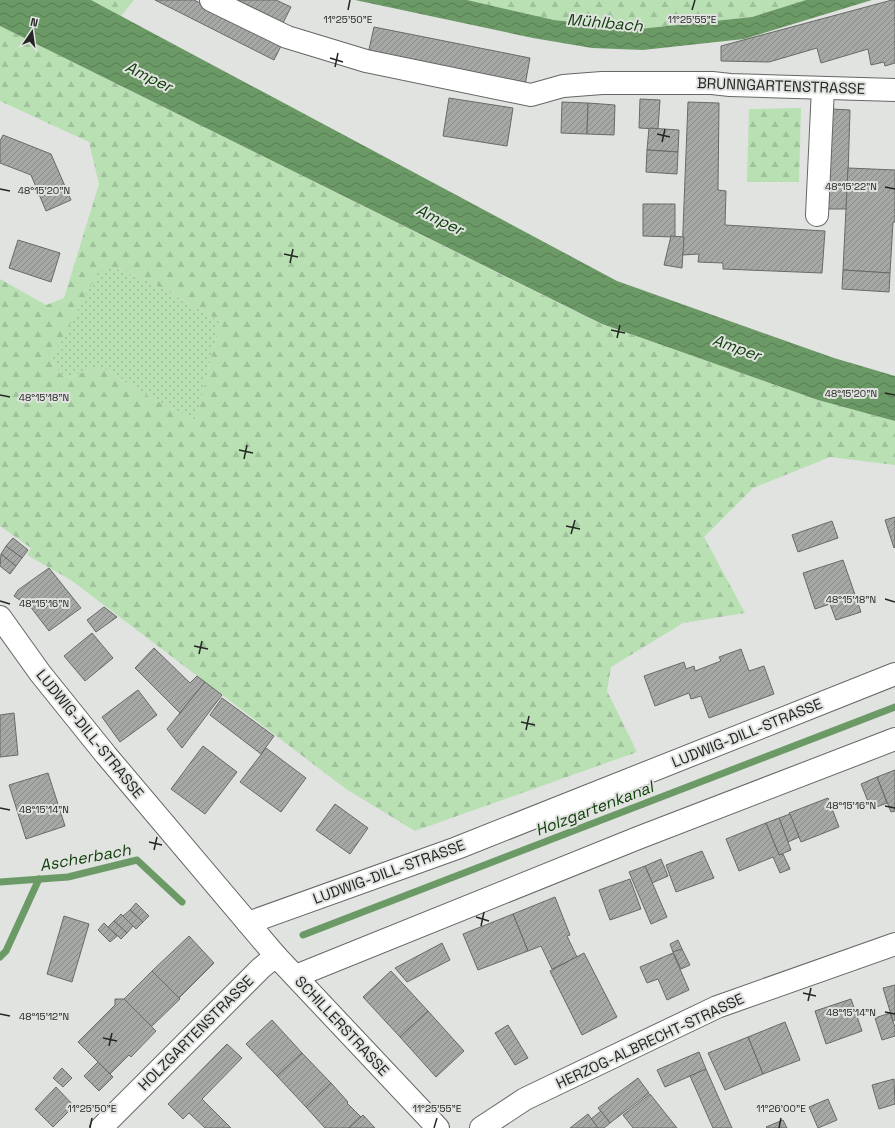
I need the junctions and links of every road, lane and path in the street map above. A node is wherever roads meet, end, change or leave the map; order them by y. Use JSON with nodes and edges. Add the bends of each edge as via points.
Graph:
{"nodes":[{"id":1,"x":211,"y":0,"type":"edge"},
{"id":2,"x":823,"y":88,"type":"junction"},
{"id":3,"x":895,"y":90,"type":"edge"},
{"id":4,"x":817,"y":215,"type":"dead end"},
{"id":5,"x":0,"y":617,"type":"edge"},
{"id":6,"x":895,"y":674,"type":"edge"},
{"id":7,"x":895,"y":739,"type":"edge"},
{"id":8,"x":248,"y":922,"type":"junction"},
{"id":9,"x":895,"y":944,"type":"edge"},
{"id":10,"x":276,"y":956,"type":"junction"},
{"id":11,"x":296,"y":976,"type":"junction"},
{"id":12,"x":101,"y":1128,"type":"edge"},
{"id":13,"x":438,"y":1128,"type":"edge"},
{"id":14,"x":481,"y":1128,"type":"edge"}],
"edges":[{"from":1,"to":2,"type":"street","name":"BRUNNGARTENSTRASSE","via":[[287,37],[366,61],[531,95],[563,86],[602,83]]},
{"from":2,"to":3,"type":"street","name":"BRUNNGARTENSTRASSE"},
{"from":2,"to":4,"type":"street"},
{"from":5,"to":8,"type":"street","name":"LUDWIG-DILL-STRASSE","via":[[49,685]]},
{"from":6,"to":8,"type":"street","name":"LUDWIG-DILL-STRASSE","via":[[457,848]]},
{"from":7,"to":11,"type":"street","via":[[638,838]]},
{"from":8,"to":10,"type":"street","name":"SCHILLERSTRASSE"},
{"from":9,"to":14,"type":"street","name":"HERZOG-ALBRECHT-STRASSE","via":[[717,1007],[525,1099]]},
{"from":10,"to":11,"type":"street","name":"SCHILLERSTRASSE"},
{"from":10,"to":12,"type":"street","name":"HOLZGARTENSTRASSE"},
{"from":11,"to":13,"type":"street","name":"SCHILLERSTRASSE"}]}
